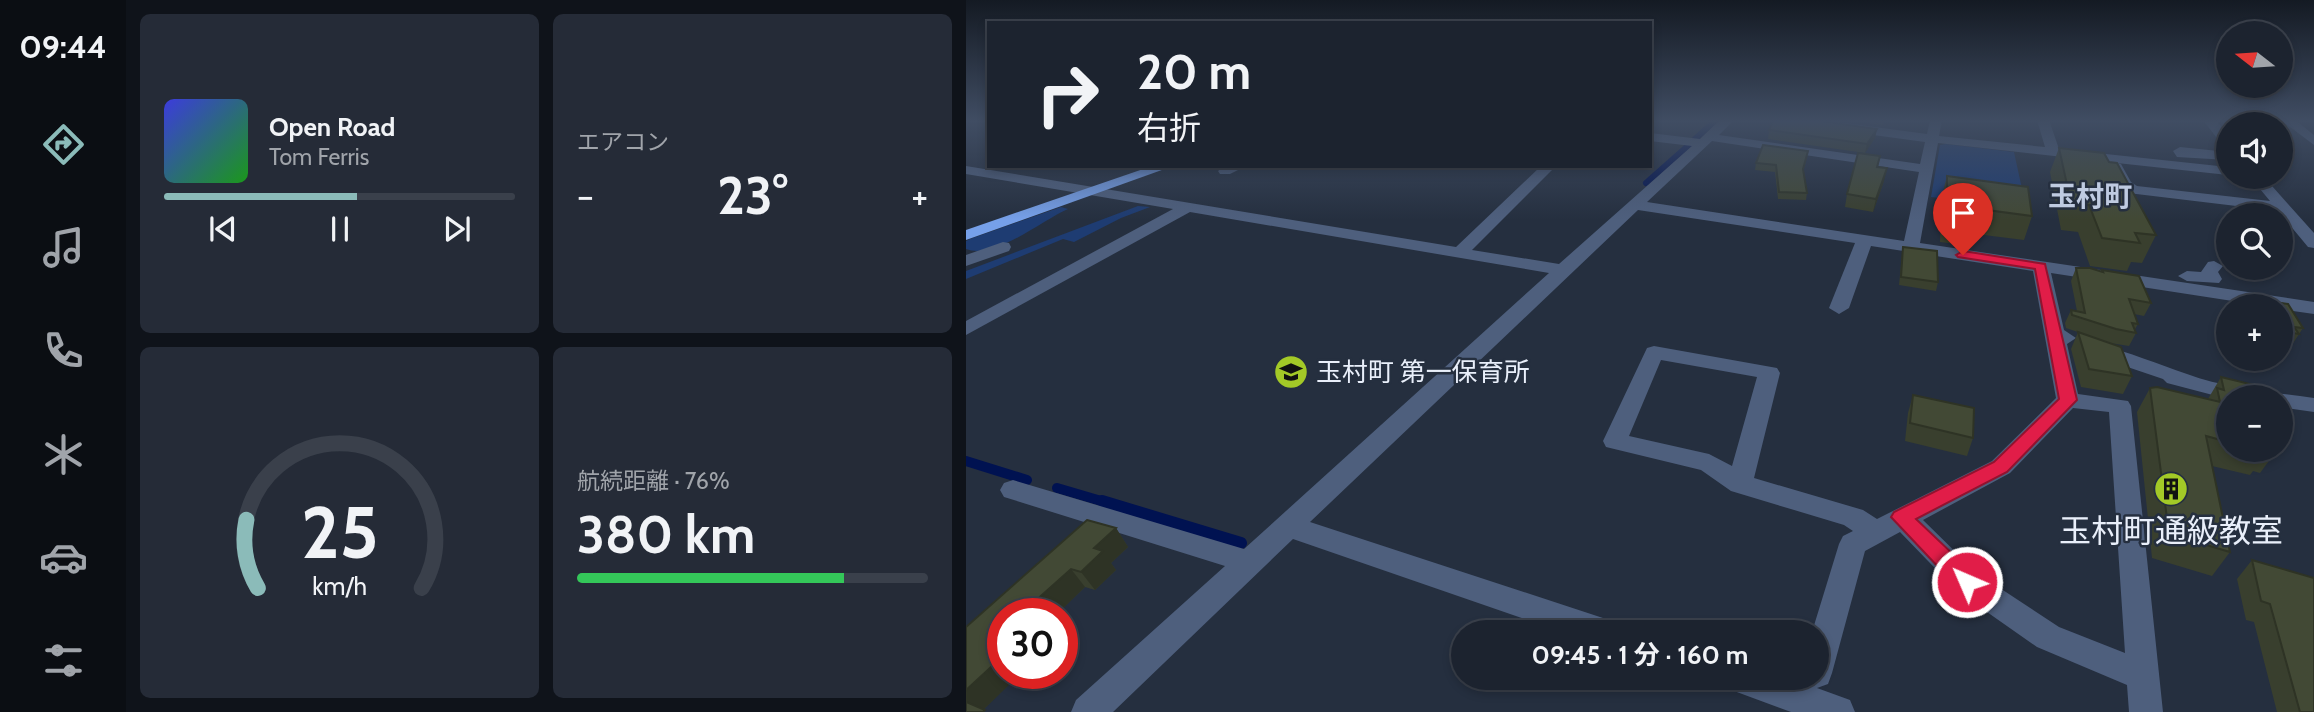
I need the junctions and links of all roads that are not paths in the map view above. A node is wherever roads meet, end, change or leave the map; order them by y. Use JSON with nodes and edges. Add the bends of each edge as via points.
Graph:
{"nodes":[{"id":1,"x":1693,"y":153,"type":"edge"},
{"id":2,"x":1807,"y":153,"type":"edge"},
{"id":3,"x":1930,"y":153,"type":"edge"},
{"id":4,"x":2065,"y":153,"type":"edge"},
{"id":5,"x":2182,"y":153,"type":"edge"},
{"id":6,"x":2112,"y":158,"type":"junction"},
{"id":7,"x":2134,"y":161,"type":"junction"},
{"id":8,"x":2191,"y":167,"type":"junction"},
{"id":9,"x":1125,"y":168,"type":"edge"},
{"id":10,"x":1160,"y":168,"type":"edge"},
{"id":11,"x":1547,"y":168,"type":"edge"},
{"id":12,"x":1927,"y":169,"type":"junction"},
{"id":13,"x":966,"y":170,"type":"edge"},
{"id":14,"x":2216,"y":170,"type":"edge"},
{"id":15,"x":1067,"y":187,"type":"junction"},
{"id":16,"x":2267,"y":189,"type":"edge"},
{"id":17,"x":1094,"y":191,"type":"junction"},
{"id":18,"x":2152,"y":193,"type":"junction"},
{"id":19,"x":2246,"y":203,"type":"edge"},
{"id":20,"x":2280,"y":203,"type":"edge"},
{"id":21,"x":1636,"y":205,"type":"junction"},
{"id":22,"x":1188,"y":207,"type":"junction"},
{"id":23,"x":2293,"y":219,"type":"edge"},
{"id":24,"x":966,"y":222,"type":"edge"},
{"id":25,"x":966,"y":235,"type":"edge"},
{"id":26,"x":1865,"y":240,"type":"junction"},
{"id":27,"x":2314,"y":243,"type":"edge"},
{"id":28,"x":1003,"y":247,"type":"dead end"},
{"id":29,"x":1911,"y":247,"type":"junction"},
{"id":30,"x":1460,"y":252,"type":"junction"},
{"id":31,"x":966,"y":261,"type":"edge"},
{"id":32,"x":2041,"y":266,"type":"junction"},
{"id":33,"x":2214,"y":266,"type":"dead end"},
{"id":34,"x":1563,"y":270,"type":"junction"},
{"id":35,"x":2189,"y":289,"type":"junction"},
{"id":36,"x":1839,"y":308,"type":"dead end"},
{"id":37,"x":2314,"y":308,"type":"edge"},
{"id":38,"x":966,"y":329,"type":"edge"},
{"id":39,"x":2055,"y":334,"type":"junction"},
{"id":40,"x":2216,"y":389,"type":"edge"},
{"id":41,"x":2216,"y":390,"type":"edge"},
{"id":42,"x":2164,"y":397,"type":"edge"},
{"id":43,"x":2068,"y":400,"type":"junction"},
{"id":44,"x":2293,"y":402,"type":"edge"},
{"id":45,"x":2314,"y":405,"type":"edge"},
{"id":46,"x":1741,"y":484,"type":"junction"},
{"id":47,"x":1013,"y":490,"type":"dead end"},
{"id":48,"x":1888,"y":524,"type":"junction"},
{"id":49,"x":1289,"y":526,"type":"junction"},
{"id":50,"x":1247,"y":564,"type":"junction"},
{"id":51,"x":1567,"y":620,"type":"edge"},
{"id":52,"x":2142,"y":676,"type":"junction"},
{"id":53,"x":1809,"y":691,"type":"edge"},
{"id":54,"x":1087,"y":712,"type":"edge"},
{"id":55,"x":1838,"y":712,"type":"edge"},
{"id":56,"x":2146,"y":712,"type":"edge"}],
"edges":[{"from":1,"to":21,"type":"street"},
{"from":2,"to":12,"type":"street"},
{"from":3,"to":12,"type":"street"},
{"from":4,"to":6,"type":"street"},
{"from":5,"to":8,"type":"street"},
{"from":6,"to":7,"type":"street"},
{"from":6,"to":18,"type":"street","via":[[2125,184]]},
{"from":7,"to":8,"type":"street"},
{"from":7,"to":18,"type":"street"},
{"from":8,"to":14,"type":"street"},
{"from":9,"to":15,"type":"highway"},
{"from":10,"to":17,"type":"highway"},
{"from":11,"to":30,"type":"street"},
{"from":12,"to":29,"type":"street"},
{"from":13,"to":15,"type":"street"},
{"from":15,"to":17,"type":"street"},
{"from":15,"to":24,"type":"highway"},
{"from":16,"to":20,"type":"street"},
{"from":17,"to":22,"type":"street"},
{"from":17,"to":25,"type":"highway"},
{"from":18,"to":19,"type":"street"},
{"from":21,"to":26,"type":"street"},
{"from":21,"to":34,"type":"street"},
{"from":22,"to":30,"type":"street"},
{"from":22,"to":38,"type":"street"},
{"from":23,"to":27,"type":"street"},
{"from":26,"to":29,"type":"street"},
{"from":26,"to":36,"type":"street"},
{"from":28,"to":31,"type":"street"},
{"from":29,"to":32,"type":"street"},
{"from":30,"to":34,"type":"street"},
{"from":32,"to":35,"type":"street"},
{"from":32,"to":39,"type":"street"},
{"from":33,"to":35,"type":"street","via":[[2209,271],[2213,279],[2182,275]]},
{"from":34,"to":49,"type":"street"},
{"from":35,"to":37,"type":"street"},
{"from":39,"to":40,"type":"street"},
{"from":39,"to":43,"type":"street"},
{"from":41,"to":42,"type":"street"},
{"from":43,"to":48,"type":"street","via":[[2001,467]]},
{"from":43,"to":52,"type":"street","via":[[2130,404]]},
{"from":44,"to":45,"type":"street"},
{"from":46,"to":46,"type":"street","via":[[1709,463],[1615,441],[1654,352],[1769,373]]},
{"from":46,"to":48,"type":"street"},
{"from":47,"to":50,"type":"street"},
{"from":48,"to":52,"type":"street","via":[[2048,637]]},
{"from":48,"to":53,"type":"street","via":[[1853,544]]},
{"from":49,"to":50,"type":"street"},
{"from":49,"to":51,"type":"street"},
{"from":50,"to":54,"type":"street"},
{"from":52,"to":56,"type":"street"},
{"from":53,"to":55,"type":"street"}]}
